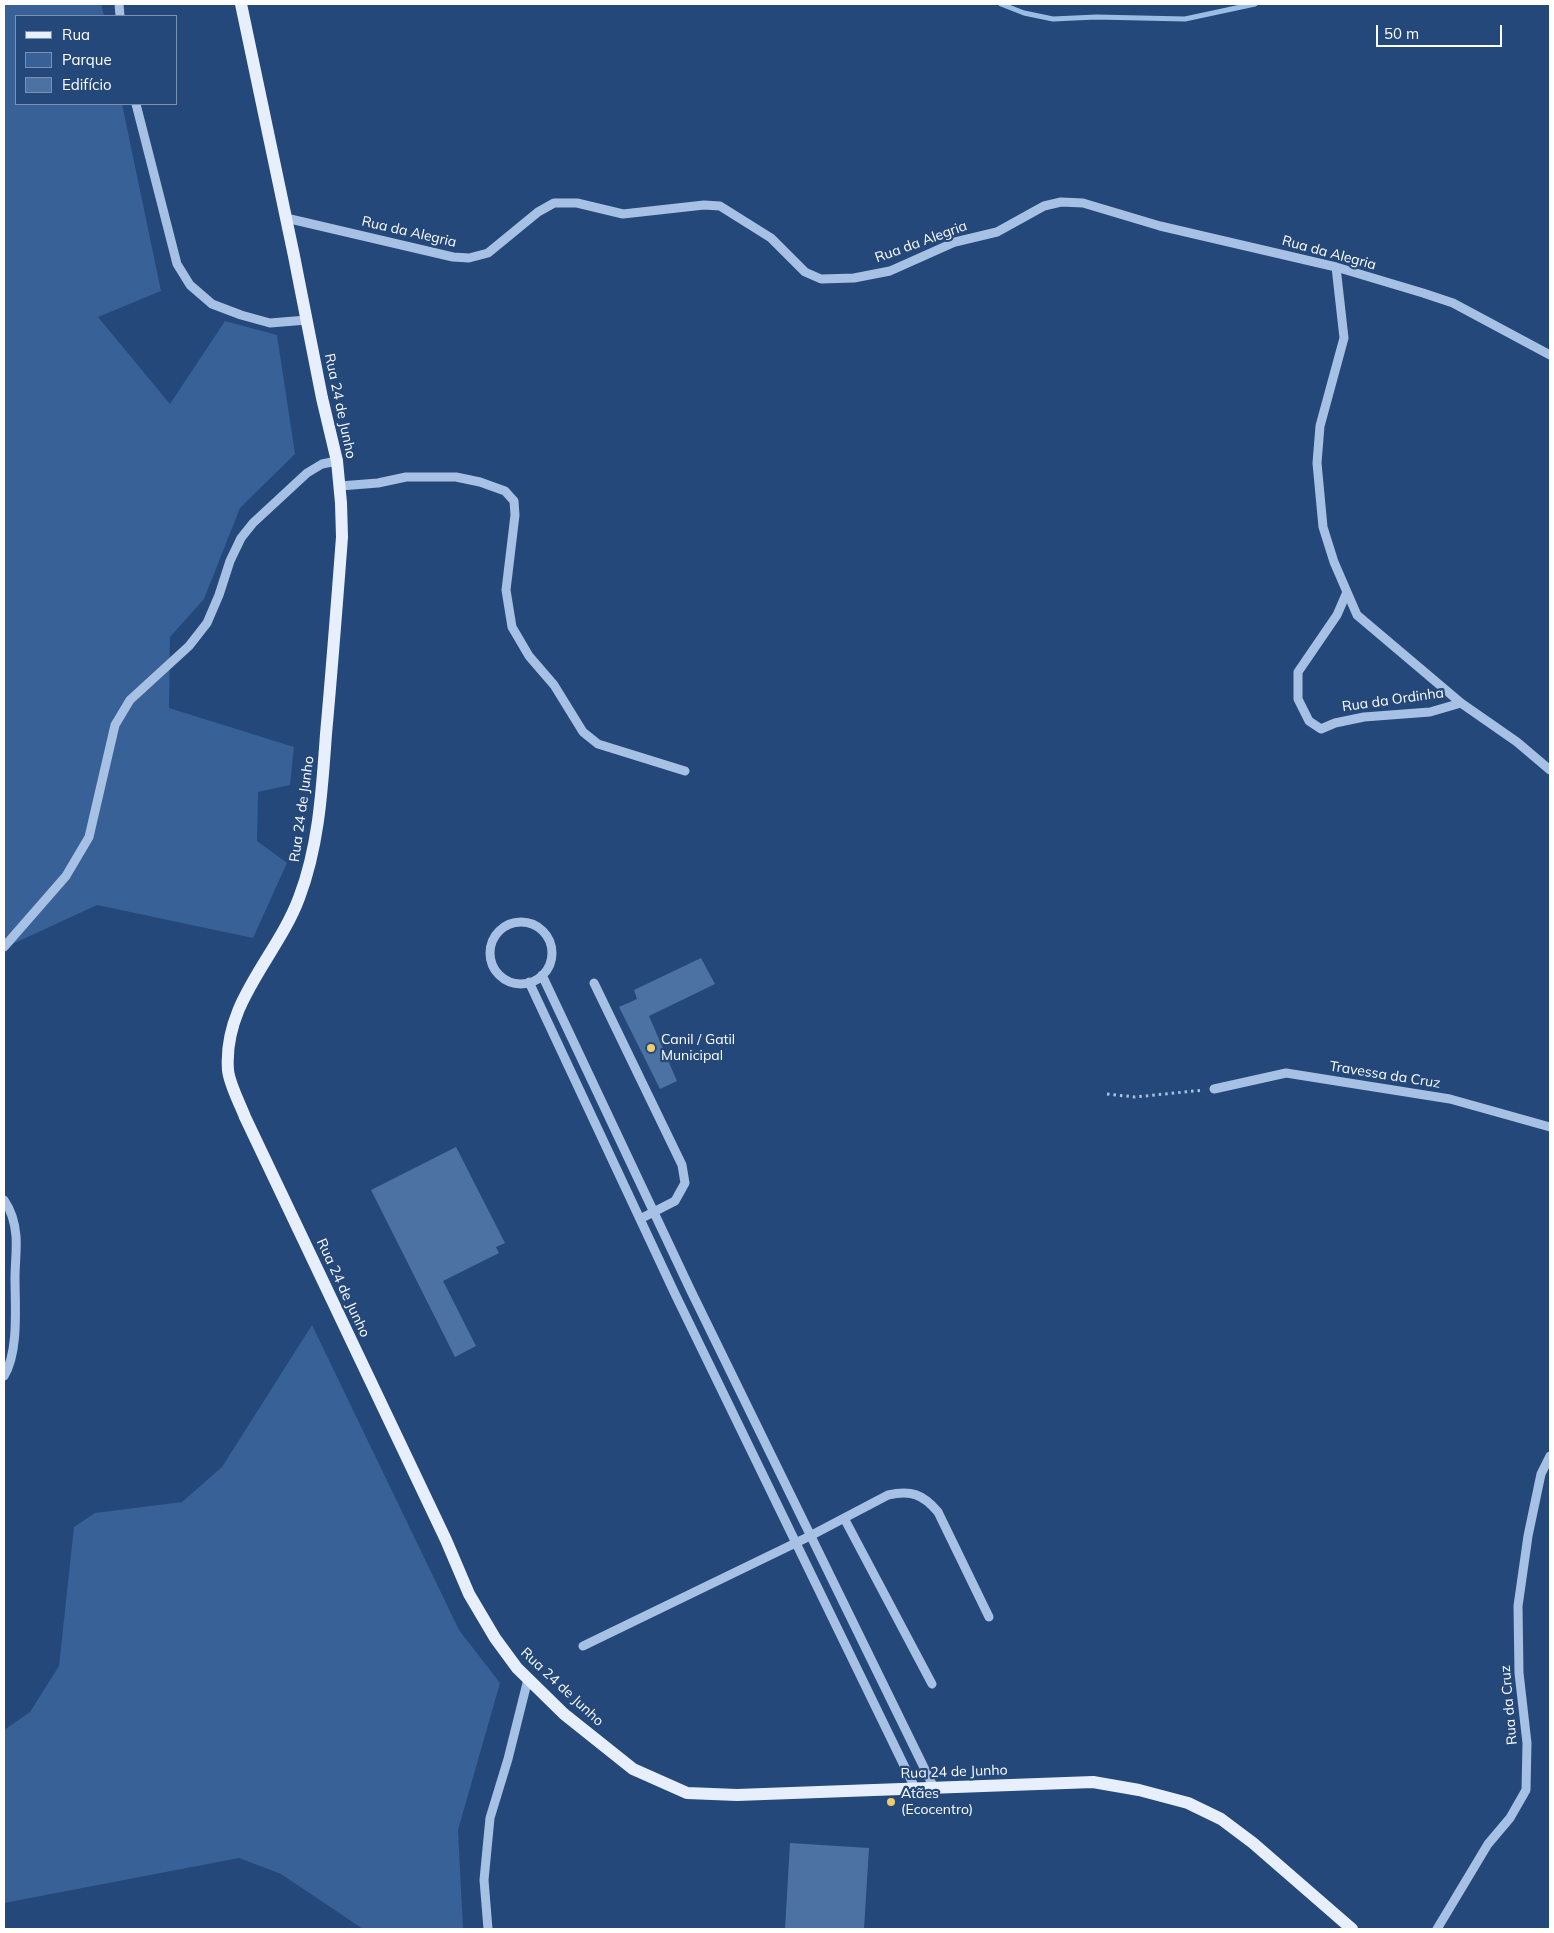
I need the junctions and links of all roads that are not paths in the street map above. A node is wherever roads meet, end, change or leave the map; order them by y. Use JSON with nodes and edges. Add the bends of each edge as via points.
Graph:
{"nodes":[{"id":1,"x":240,"y":4,"type":"edge"},
{"id":2,"x":136,"y":105,"type":"edge"},
{"id":3,"x":286,"y":218,"type":"junction"},
{"id":4,"x":1336,"y":267,"type":"junction"},
{"id":5,"x":307,"y":320,"type":"junction"},
{"id":6,"x":1550,"y":355,"type":"edge"},
{"id":7,"x":337,"y":460,"type":"junction"},
{"id":8,"x":340,"y":486,"type":"junction"},
{"id":9,"x":1347,"y":592,"type":"junction"},
{"id":10,"x":1461,"y":703,"type":"junction"},
{"id":11,"x":1550,"y":770,"type":"edge"},
{"id":12,"x":686,"y":771,"type":"dead end"},
{"id":13,"x":4,"y":947,"type":"edge"},
{"id":14,"x":542,"y":975,"type":"junction"},
{"id":15,"x":528,"y":982,"type":"junction"},
{"id":16,"x":594,"y":983,"type":"dead end"},
{"id":17,"x":1214,"y":1089,"type":"road end"},
{"id":18,"x":1550,"y":1127,"type":"edge"},
{"id":19,"x":4,"y":1200,"type":"edge"},
{"id":20,"x":654,"y":1212,"type":"junction"},
{"id":21,"x":640,"y":1219,"type":"junction"},
{"id":22,"x":4,"y":1376,"type":"edge"},
{"id":23,"x":1550,"y":1456,"type":"edge"},
{"id":24,"x":844,"y":1518,"type":"junction"},
{"id":25,"x":810,"y":1536,"type":"junction"},
{"id":26,"x":795,"y":1542,"type":"junction"},
{"id":27,"x":989,"y":1617,"type":"dead end"},
{"id":28,"x":583,"y":1646,"type":"dead end"},
{"id":29,"x":528,"y":1679,"type":"junction"},
{"id":30,"x":932,"y":1684,"type":"dead end"},
{"id":31,"x":915,"y":1788,"type":"junction"},
{"id":32,"x":934,"y":1788,"type":"junction"},
{"id":33,"x":488,"y":1929,"type":"edge"},
{"id":34,"x":1352,"y":1929,"type":"edge"},
{"id":35,"x":1437,"y":1929,"type":"edge"}],
"edges":[{"from":1,"to":3,"type":"main road","name":"Rua 24 de Junho"},
{"from":2,"to":5,"type":"street","via":[[177,264],[190,285],[212,304],[240,315],[270,323]]},
{"from":3,"to":4,"type":"street","name":"Rua da Alegria","via":[[469,258],[488,253],[554,203],[577,203],[624,214],[720,206],[771,238],[805,272],[820,279],[854,278],[890,271],[956,242],[997,232],[1044,206],[1060,202],[1083,203],[1160,226]]},
{"from":3,"to":5,"type":"main road","name":"Rua 24 de Junho"},
{"from":4,"to":6,"type":"street","name":"Rua da Alegria","via":[[1453,303]]},
{"from":4,"to":9,"type":"street","via":[[1344,338],[1320,426],[1317,463],[1323,528]]},
{"from":5,"to":7,"type":"main road","name":"Rua 24 de Junho"},
{"from":7,"to":8,"type":"main road","name":"Rua 24 de Junho"},
{"from":7,"to":13,"type":"street","via":[[307,473],[253,523],[230,561],[207,622],[189,646],[130,700],[115,725],[89,837],[66,876]]},
{"from":8,"to":12,"type":"street","via":[[406,477],[456,477],[505,491],[514,501],[515,515],[506,590],[512,626],[529,656],[554,685],[583,732],[598,744]]},
{"from":8,"to":29,"type":"main road","name":"Rua 24 de Junho","via":[[342,537],[321,799],[309,872],[286,927],[240,1004],[230,1036],[228,1072],[245,1116],[469,1594],[495,1638]]},
{"from":9,"to":10,"type":"street","via":[[1357,615]]},
{"from":9,"to":10,"type":"street","name":"Rua da Ordinha","via":[[1337,616],[1298,672],[1298,699],[1309,721],[1321,728],[1364,717],[1430,712]]},
{"from":10,"to":11,"type":"street","name":"Rua da Ordinha","via":[[1517,742]]},
{"from":14,"to":15,"type":"street"},
{"from":14,"to":15,"type":"street","via":[[551,956],[547,936],[531,923],[510,923],[494,936],[490,946],[493,966],[508,981]]},
{"from":14,"to":20,"type":"street"},
{"from":15,"to":21,"type":"street"},
{"from":16,"to":20,"type":"street","via":[[682,1165],[684,1183],[681,1192],[675,1201]]},
{"from":17,"to":18,"type":"street","name":"Travessa da Cruz","via":[[1286,1073],[1450,1099]]},
{"from":19,"to":22,"type":"street","via":[[10,1208],[16,1235],[12,1354]]},
{"from":20,"to":21,"type":"street"},
{"from":20,"to":25,"type":"street"},
{"from":21,"to":26,"type":"street"},
{"from":23,"to":35,"type":"street","name":"Rua da Cruz","via":[[1541,1474],[1518,1606],[1519,1673],[1527,1743],[1526,1790],[1510,1818],[1488,1844]]},
{"from":24,"to":25,"type":"street"},
{"from":24,"to":27,"type":"street","via":[[888,1495],[901,1492],[916,1494],[930,1502],[938,1512]]},
{"from":24,"to":30,"type":"street"},
{"from":25,"to":26,"type":"street"},
{"from":25,"to":32,"type":"street"},
{"from":26,"to":28,"type":"street"},
{"from":26,"to":31,"type":"street"},
{"from":29,"to":31,"type":"main road","name":"Rua 24 de Junho","via":[[564,1714],[633,1769],[687,1793],[737,1795]]},
{"from":29,"to":33,"type":"street","via":[[490,1818],[484,1880]]},
{"from":31,"to":32,"type":"main road","name":"Rua 24 de Junho"},
{"from":32,"to":34,"type":"main road","name":"Rua 24 de Junho","via":[[1094,1782],[1188,1803],[1221,1820],[1253,1843]]}]}
